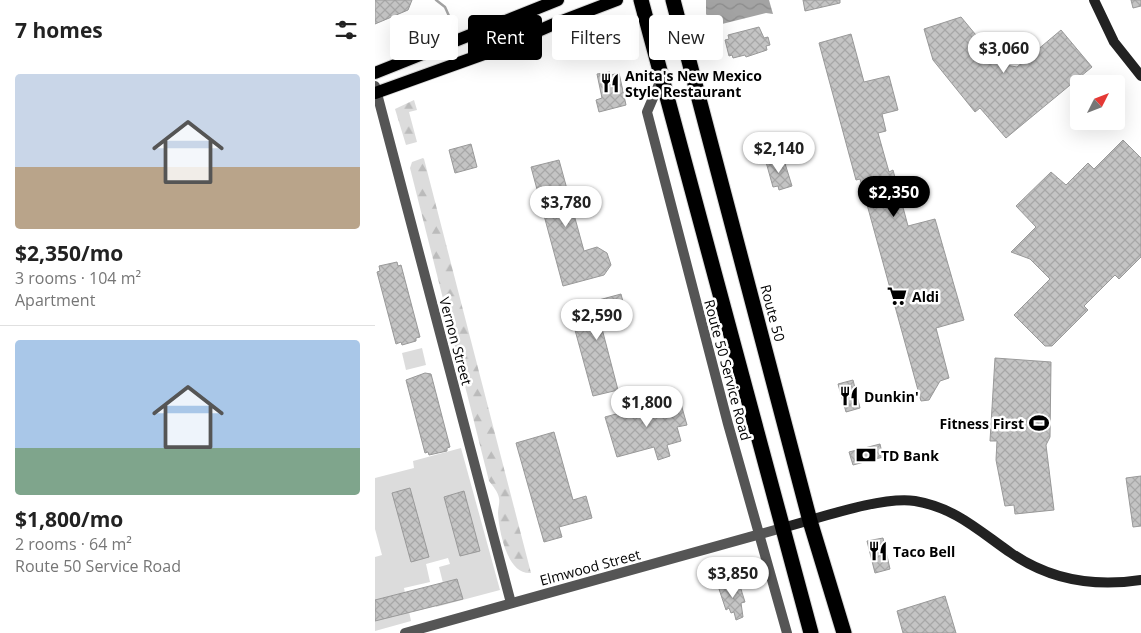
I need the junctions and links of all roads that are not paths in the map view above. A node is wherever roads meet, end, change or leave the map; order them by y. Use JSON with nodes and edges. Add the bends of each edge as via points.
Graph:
{"nodes":[{"id":1,"x":558,"y":0,"type":"edge"},
{"id":2,"x":617,"y":0,"type":"edge"},
{"id":3,"x":641,"y":0,"type":"edge"},
{"id":4,"x":673,"y":0,"type":"edge"},
{"id":5,"x":1094,"y":0,"type":"edge"},
{"id":6,"x":375,"y":73,"type":"edge"},
{"id":7,"x":1141,"y":76,"type":"edge"},
{"id":8,"x":662,"y":77,"type":"junction"},
{"id":9,"x":376,"y":91,"type":"edge"},
{"id":10,"x":810,"y":521,"type":"junction"},
{"id":11,"x":782,"y":528,"type":"junction"},
{"id":12,"x":759,"y":534,"type":"junction"},
{"id":13,"x":1141,"y":580,"type":"edge"},
{"id":14,"x":511,"y":602,"type":"junction"},
{"id":15,"x":405,"y":633,"type":"edge"},
{"id":16,"x":787,"y":633,"type":"edge"},
{"id":17,"x":811,"y":633,"type":"edge"},
{"id":18,"x":844,"y":633,"type":"edge"}],
"edges":[{"from":1,"to":6,"type":"main road"},
{"from":2,"to":9,"type":"main road","via":[[495,50]]},
{"from":3,"to":8,"type":"highway"},
{"from":4,"to":10,"type":"highway","name":"Route 50"},
{"from":5,"to":7,"type":"street","via":[[1114,42]]},
{"from":8,"to":11,"type":"highway"},
{"from":8,"to":12,"type":"street","name":"Route 50 Service Road","via":[[647,112]]},
{"from":9,"to":14,"type":"street","name":"Vernon Street"},
{"from":10,"to":11,"type":"street"},
{"from":10,"to":13,"type":"street","via":[[875,504],[914,501],[962,517],[1022,560],[1059,576],[1099,583]]},
{"from":10,"to":18,"type":"highway","name":"Route 50"},
{"from":11,"to":12,"type":"street","name":"Elmwood Street"},
{"from":11,"to":17,"type":"highway"},
{"from":12,"to":14,"type":"street","name":"Elmwood Street"},
{"from":12,"to":16,"type":"street","name":"Route 50 Service Road"},
{"from":14,"to":15,"type":"street","name":"Elmwood Street","via":[[495,610]]}]}
